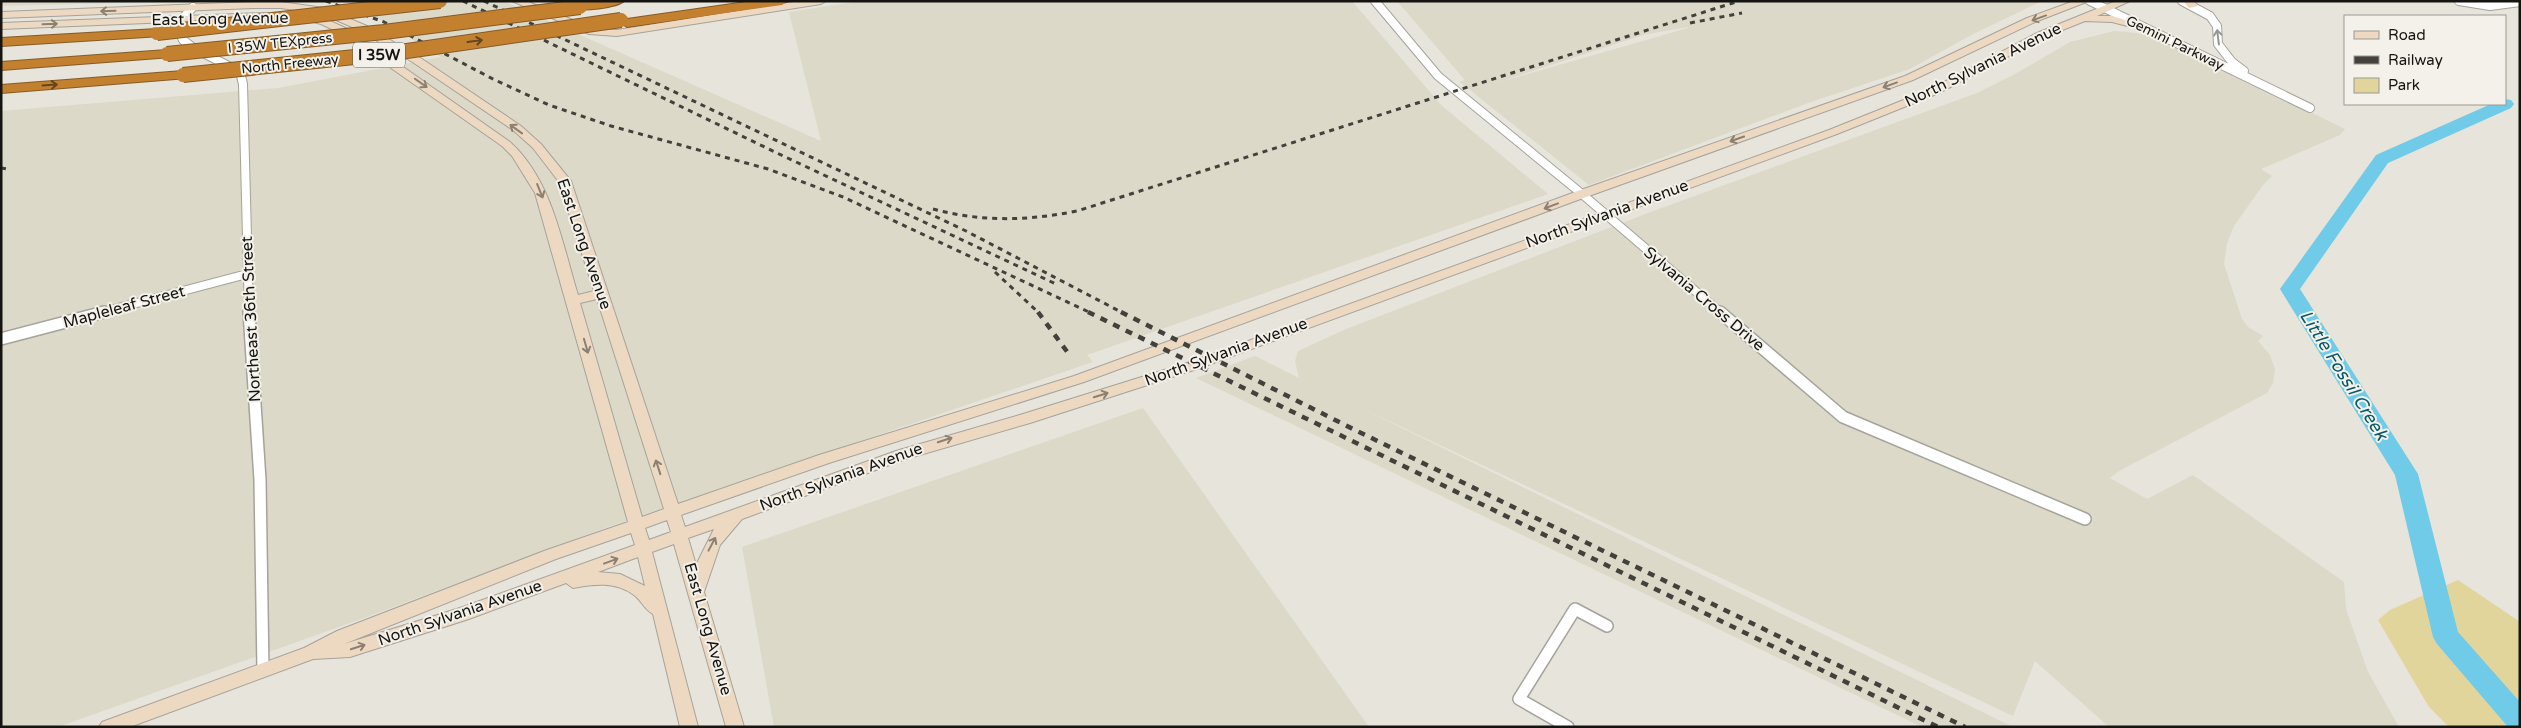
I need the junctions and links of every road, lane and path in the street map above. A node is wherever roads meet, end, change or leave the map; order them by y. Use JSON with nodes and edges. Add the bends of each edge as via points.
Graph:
{"nodes":[{"id":1,"x":440,"y":1,"type":"edge"},
{"id":2,"x":518,"y":1,"type":"edge"},
{"id":3,"x":547,"y":1,"type":"edge"},
{"id":4,"x":563,"y":1,"type":"edge"},
{"id":5,"x":618,"y":1,"type":"edge"},
{"id":6,"x":738,"y":1,"type":"edge"},
{"id":7,"x":782,"y":1,"type":"edge"},
{"id":8,"x":821,"y":1,"type":"edge"},
{"id":9,"x":1375,"y":1,"type":"edge"},
{"id":10,"x":2084,"y":1,"type":"edge"},
{"id":11,"x":2090,"y":1,"type":"edge"},
{"id":12,"x":2125,"y":1,"type":"edge"},
{"id":13,"x":2182,"y":1,"type":"edge"},
{"id":14,"x":2459,"y":1,"type":"edge"},
{"id":15,"x":2520,"y":2,"type":"edge"},
{"id":16,"x":2190,"y":4,"type":"edge"},
{"id":17,"x":2062,"y":6,"type":"edge"},
{"id":18,"x":193,"y":7,"type":"junction"},
{"id":19,"x":2106,"y":9,"type":"junction"},
{"id":20,"x":494,"y":11,"type":"junction"},
{"id":21,"x":1,"y":15,"type":"edge"},
{"id":22,"x":182,"y":19,"type":"junction"},
{"id":23,"x":624,"y":21,"type":"junction"},
{"id":24,"x":2071,"y":22,"type":"junction"},
{"id":25,"x":1,"y":26,"type":"edge"},
{"id":26,"x":2143,"y":27,"type":"junction"},
{"id":27,"x":1,"y":42,"type":"edge"},
{"id":28,"x":164,"y":51,"type":"junction"},
{"id":29,"x":1,"y":60,"type":"edge"},
{"id":30,"x":418,"y":61,"type":"junction"},
{"id":31,"x":1,"y":66,"type":"edge"},
{"id":32,"x":399,"y":68,"type":"junction"},
{"id":33,"x":2260,"y":84,"type":"junction"},
{"id":34,"x":1,"y":89,"type":"edge"},
{"id":35,"x":462,"y":91,"type":"junction"},
{"id":36,"x":1856,"y":97,"type":"junction"},
{"id":37,"x":444,"y":99,"type":"junction"},
{"id":38,"x":2310,"y":108,"type":"dead end"},
{"id":39,"x":1882,"y":112,"type":"junction"},
{"id":40,"x":1582,"y":194,"type":"junction"},
{"id":41,"x":1605,"y":215,"type":"junction"},
{"id":42,"x":247,"y":274,"type":"junction"},
{"id":43,"x":601,"y":293,"type":"junction"},
{"id":44,"x":572,"y":301,"type":"junction"},
{"id":45,"x":1,"y":339,"type":"edge"},
{"id":46,"x":1009,"y":400,"type":"junction"},
{"id":47,"x":1025,"y":420,"type":"junction"},
{"id":48,"x":749,"y":510,"type":"junction"},
{"id":49,"x":673,"y":513,"type":"junction"},
{"id":50,"x":2085,"y":519,"type":"dead end"},
{"id":51,"x":637,"y":524,"type":"junction"},
{"id":52,"x":680,"y":535,"type":"junction"},
{"id":53,"x":644,"y":549,"type":"junction"},
{"id":54,"x":697,"y":590,"type":"junction"},
{"id":55,"x":459,"y":591,"type":"junction"},
{"id":56,"x":480,"y":608,"type":"junction"},
{"id":57,"x":463,"y":614,"type":"junction"},
{"id":58,"x":664,"y":622,"type":"junction"},
{"id":59,"x":1607,"y":626,"type":"dead end"},
{"id":60,"x":310,"y":653,"type":"junction"},
{"id":61,"x":264,"y":670,"type":"junction"},
{"id":62,"x":108,"y":727,"type":"edge"},
{"id":63,"x":690,"y":727,"type":"edge"},
{"id":64,"x":735,"y":727,"type":"edge"},
{"id":65,"x":1568,"y":727,"type":"edge"}],
"edges":[{"from":1,"to":27,"type":"highway","bridge":true,"via":[[157,33]]},
{"from":2,"to":8,"type":"main road","via":[[594,32],[617,32]]},
{"from":3,"to":20,"type":"highway"},
{"from":4,"to":20,"type":"highway","name":"I 35W TEXpress"},
{"from":5,"to":28,"type":"highway","name":"I 35W TEXpress","bridge":true,"via":[[366,34]]},
{"from":6,"to":23,"type":"highway"},
{"from":7,"to":23,"type":"highway"},
{"from":9,"to":40,"type":"street","name":"Sylvania Cross Drive","via":[[1438,76]]},
{"from":10,"to":17,"type":"main road","name":"North Sylvania Avenue"},
{"from":11,"to":19,"type":"street","name":"Gemini Parkway"},
{"from":12,"to":19,"type":"main road","name":"North Sylvania Avenue"},
{"from":13,"to":16,"type":"street","name":"Gemini Parkway"},
{"from":14,"to":15,"type":"street","via":[[2484,7],[2503,7]]},
{"from":33,"to":16,"type":"street","name":"Gemini Parkway","one_way":true,"via":[[2223,52],[2218,44],[2215,22],[2210,16]]},
{"from":17,"to":36,"type":"main road","name":"North Sylvania Avenue","one_way":true,"via":[[1909,78]]},
{"from":18,"to":21,"type":"main road","name":"East Long Avenue","one_way":true},
{"from":18,"to":22,"type":"street"},
{"from":18,"to":30,"type":"main road","name":"East Long Avenue","via":[[267,5],[324,11],[363,28]]},
{"from":19,"to":24,"type":"main road","name":"North Sylvania Avenue"},
{"from":19,"to":26,"type":"street","name":"Gemini Parkway"},
{"from":20,"to":28,"type":"highway","name":"I 35W TEXpress"},
{"from":25,"to":22,"type":"main road","name":"East Long Avenue","one_way":true},
{"from":22,"to":32,"type":"main road","name":"East Long Avenue","via":[[257,16],[316,20],[348,33]]},
{"from":22,"to":42,"type":"street","name":"Northeast 36th Street","via":[[178,29],[182,40],[240,72],[243,84]]},
{"from":34,"to":23,"type":"highway","name":"North Freeway","number":"I 35W","one_way":true,"bridge":true,"via":[[183,75],[393,53]]},
{"from":24,"to":26,"type":"main road","via":[[2112,19]]},
{"from":24,"to":39,"type":"main road","name":"North Sylvania Avenue","via":[[1951,84]]},
{"from":26,"to":33,"type":"street","name":"Gemini Parkway"},
{"from":28,"to":29,"type":"highway","name":"I 35W TEXpress"},
{"from":28,"to":31,"type":"highway","name":"I 35W TEXpress"},
{"from":30,"to":32,"type":"main road"},
{"from":30,"to":35,"type":"main road","name":"East Long Avenue"},
{"from":32,"to":37,"type":"main road","name":"East Long Avenue","one_way":true},
{"from":33,"to":38,"type":"street","name":"Gemini Parkway"},
{"from":35,"to":37,"type":"main road"},
{"from":43,"to":35,"type":"main road","name":"East Long Avenue","one_way":true,"via":[[565,181],[526,136]]},
{"from":36,"to":39,"type":"main road"},
{"from":36,"to":40,"type":"main road","name":"North Sylvania Avenue","one_way":true},
{"from":37,"to":44,"type":"main road","name":"East Long Avenue","one_way":true,"via":[[517,154],[536,182]]},
{"from":39,"to":41,"type":"main road","name":"North Sylvania Avenue"},
{"from":40,"to":41,"type":"street","name":"Sylvania Cross Drive"},
{"from":40,"to":46,"type":"main road","name":"North Sylvania Avenue","one_way":true,"via":[[1214,331]]},
{"from":47,"to":41,"type":"main road","name":"North Sylvania Avenue","one_way":true,"via":[[1196,365]]},
{"from":41,"to":50,"type":"street","name":"Sylvania Cross Drive","via":[[1843,418]]},
{"from":42,"to":45,"type":"street","name":"Mapleleaf Street"},
{"from":42,"to":61,"type":"street","name":"Northeast 36th Street","via":[[260,480]]},
{"from":43,"to":44,"type":"main road"},
{"from":49,"to":43,"type":"main road","name":"East Long Avenue","one_way":true},
{"from":44,"to":51,"type":"main road","name":"East Long Avenue","one_way":true},
{"from":46,"to":47,"type":"main road"},
{"from":46,"to":49,"type":"main road","name":"North Sylvania Avenue","via":[[824,459]]},
{"from":48,"to":47,"type":"main road","name":"North Sylvania Avenue","one_way":true,"via":[[901,454],[964,434]]},
{"from":48,"to":52,"type":"main road","name":"North Sylvania Avenue"},
{"from":54,"to":48,"type":"main road","one_way":true,"via":[[712,542],[727,524]]},
{"from":49,"to":51,"type":"main road","name":"North Sylvania Avenue"},
{"from":49,"to":52,"type":"main road","name":"East Long Avenue"},
{"from":51,"to":53,"type":"main road","name":"East Long Avenue"},
{"from":51,"to":55,"type":"main road","name":"North Sylvania Avenue"},
{"from":52,"to":53,"type":"main road","name":"North Sylvania Avenue"},
{"from":52,"to":54,"type":"main road","name":"East Long Avenue"},
{"from":56,"to":53,"type":"main road","name":"North Sylvania Avenue","one_way":true},
{"from":53,"to":58,"type":"main road","name":"East Long Avenue"},
{"from":54,"to":64,"type":"main road","name":"East Long Avenue"},
{"from":55,"to":57,"type":"main road"},
{"from":55,"to":60,"type":"main road","name":"North Sylvania Avenue","via":[[343,636]]},
{"from":56,"to":57,"type":"main road","name":"North Sylvania Avenue"},
{"from":56,"to":58,"type":"main road","via":[[584,579],[605,578],[623,580],[638,587],[649,597]]},
{"from":60,"to":57,"type":"main road","name":"North Sylvania Avenue","one_way":true,"via":[[350,650]]},
{"from":58,"to":63,"type":"main road","name":"East Long Avenue"},
{"from":59,"to":65,"type":"street","via":[[1575,609],[1519,698]]},
{"from":60,"to":61,"type":"main road","name":"North Sylvania Avenue"},
{"from":61,"to":62,"type":"main road","name":"North Sylvania Avenue"}]}
